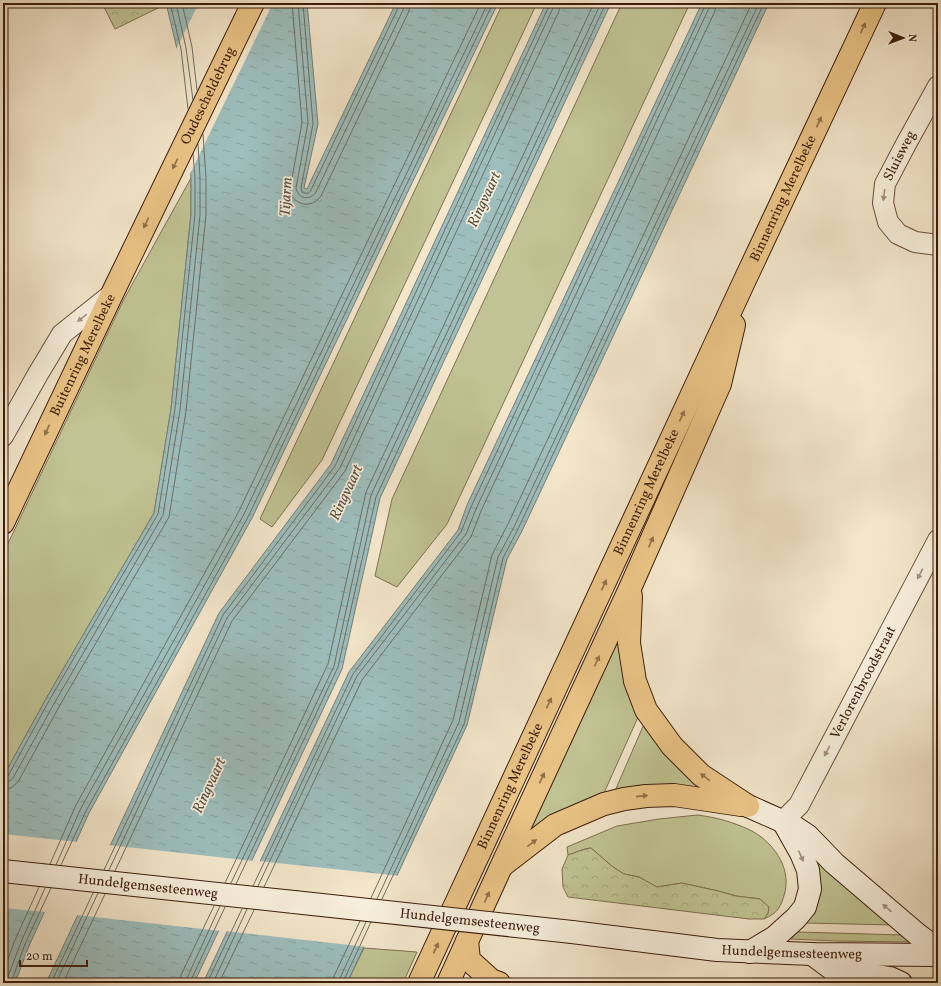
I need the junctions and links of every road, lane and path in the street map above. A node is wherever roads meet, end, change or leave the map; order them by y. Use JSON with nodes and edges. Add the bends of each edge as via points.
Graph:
{"nodes":[{"id":1,"x":253,"y":3,"type":"edge"},
{"id":2,"x":875,"y":3,"type":"edge"},
{"id":3,"x":938,"y":86,"type":"edge"},
{"id":4,"x":163,"y":188,"type":"joint"},
{"id":5,"x":938,"y":245,"type":"edge"},
{"id":6,"x":743,"y":284,"type":"junction"},
{"id":7,"x":112,"y":294,"type":"junction"},
{"id":8,"x":3,"y":436,"type":"edge"},
{"id":9,"x":3,"y":523,"type":"edge"},
{"id":10,"x":938,"y":540,"type":"edge"},
{"id":11,"x":631,"y":586,"type":"junction"},
{"id":12,"x":748,"y":806,"type":"junction"},
{"id":13,"x":783,"y":821,"type":"junction"},
{"id":14,"x":501,"y":867,"type":"junction"},
{"id":15,"x":3,"y":871,"type":"edge"},
{"id":16,"x":467,"y":941,"type":"junction"},
{"id":17,"x":938,"y":950,"type":"edge"},
{"id":18,"x":750,"y":952,"type":"junction"},
{"id":19,"x":812,"y":954,"type":"junction"},
{"id":20,"x":938,"y":955,"type":"edge"},
{"id":21,"x":419,"y":983,"type":"edge"},
{"id":22,"x":448,"y":983,"type":"edge"},
{"id":23,"x":499,"y":983,"type":"edge"},
{"id":24,"x":901,"y":983,"type":"edge"}],
"edges":[{"from":1,"to":4,"type":"highway","name":"Oudescheldebrug","one_way":true},
{"from":6,"to":2,"type":"highway","name":"Binnenring Merelbeke","one_way":true},
{"from":3,"to":5,"type":"street","name":"Sluisweg","one_way":true,"via":[[885,184],[883,203],[888,222],[898,234],[915,242]]},
{"from":4,"to":7,"type":"highway","name":"Buitenring Merelbeke","one_way":true},
{"from":11,"to":6,"type":"highway","one_way":true,"via":[[720,384]]},
{"from":21,"to":6,"type":"highway","name":"Binnenring Merelbeke","one_way":true},
{"from":7,"to":8,"type":"street","one_way":true,"via":[[62,334]]},
{"from":7,"to":9,"type":"highway","name":"Buitenring Merelbeke","one_way":true},
{"from":10,"to":13,"type":"street","name":"Verlorenbroodstraat","one_way":true,"via":[[799,805]]},
{"from":12,"to":11,"type":"highway","one_way":true,"via":[[701,775],[672,746],[646,710],[635,681],[630,643]]},
{"from":14,"to":11,"type":"highway","one_way":true},
{"from":12,"to":13,"type":"main road"},
{"from":14,"to":12,"type":"highway","one_way":true,"via":[[555,825],[617,800],[674,795]]},
{"from":17,"to":13,"type":"main road","one_way":true,"via":[[834,863],[808,836]]},
{"from":13,"to":18,"type":"main road","one_way":true,"via":[[808,870],[810,889],[805,907],[796,918],[774,937]]},
{"from":16,"to":14,"type":"highway","one_way":true},
{"from":15,"to":18,"type":"main road","name":"Hundelgemsesteenweg","bridge":true},
{"from":16,"to":22,"type":"highway"},
{"from":16,"to":23,"type":"highway","via":[[469,960],[491,980]]},
{"from":18,"to":19,"type":"main road","name":"Hundelgemsesteenweg"},
{"from":19,"to":20,"type":"main road","name":"Hundelgemsesteenweg"},
{"from":19,"to":24,"type":"main road","via":[[836,972],[890,978]]}]}
